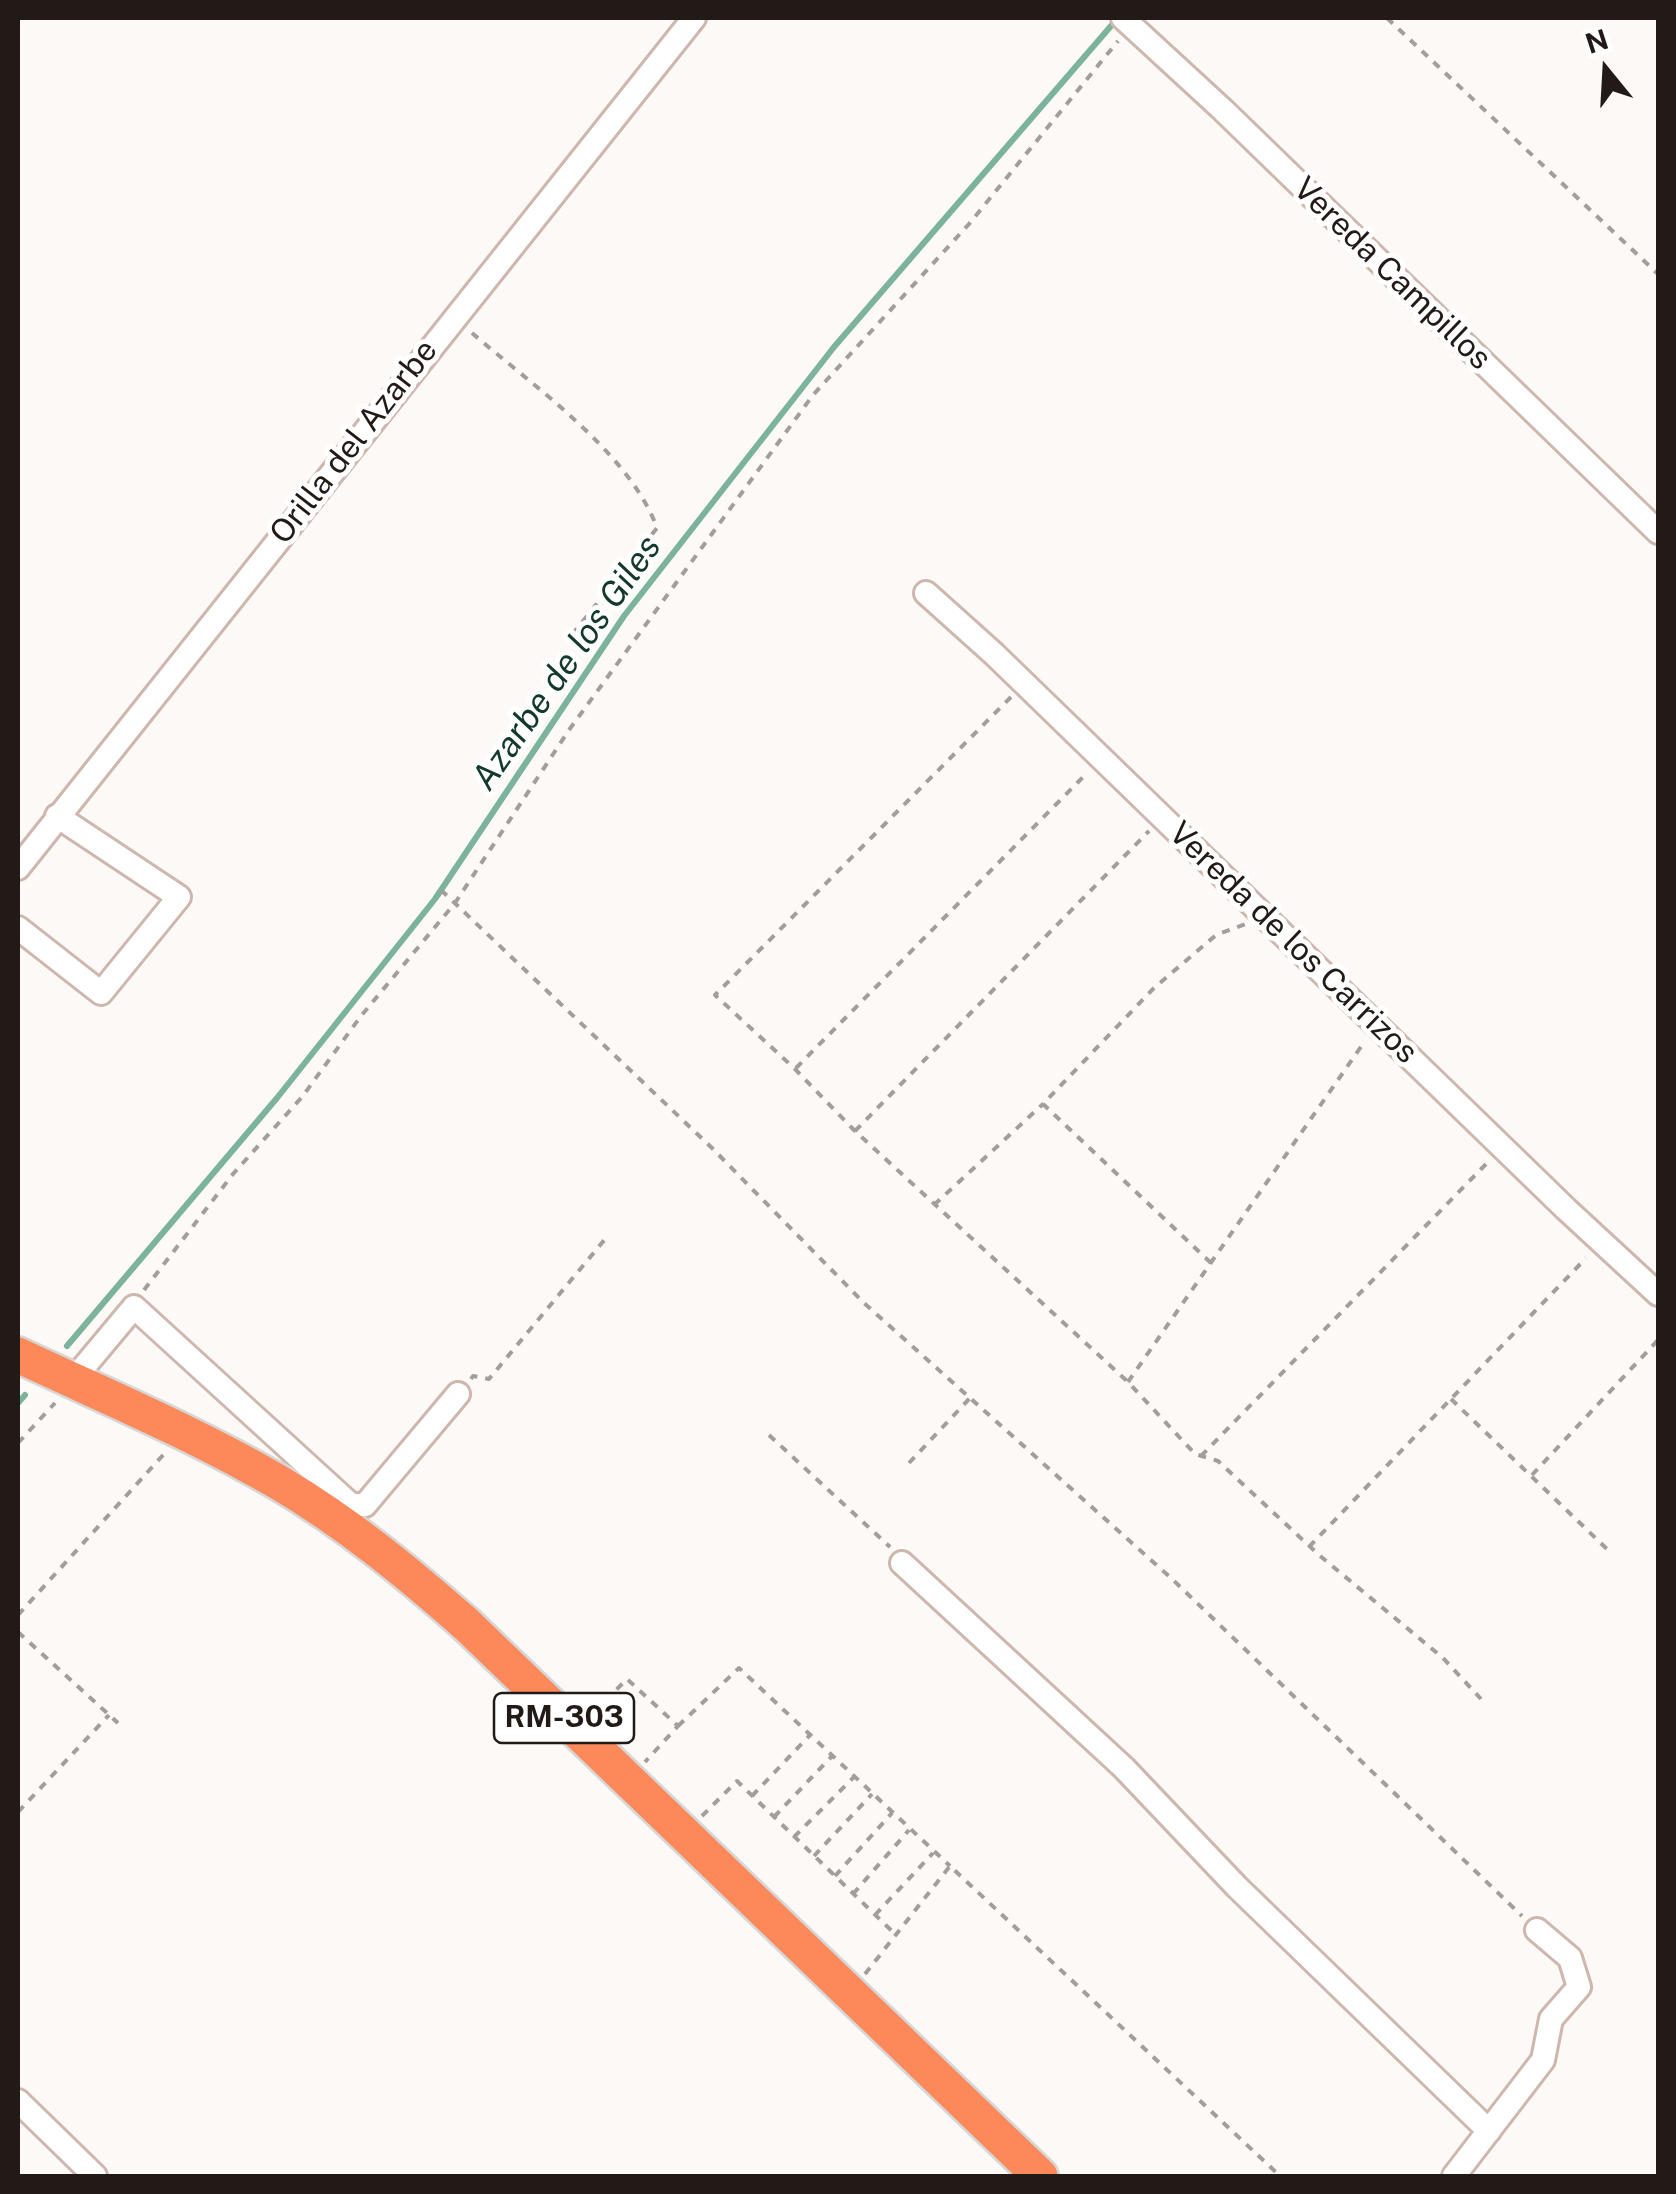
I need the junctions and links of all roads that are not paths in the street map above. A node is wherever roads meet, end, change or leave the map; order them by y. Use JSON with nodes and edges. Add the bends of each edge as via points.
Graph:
{"nodes":[{"id":1,"x":694,"y":18,"type":"edge"},
{"id":2,"x":1127,"y":21,"type":"edge"},
{"id":3,"x":1658,"y":532,"type":"edge"},
{"id":4,"x":926,"y":594,"type":"dead end"},
{"id":5,"x":57,"y":816,"type":"junction"},
{"id":6,"x":18,"y":868,"type":"edge"},
{"id":7,"x":18,"y":928,"type":"edge"},
{"id":8,"x":1658,"y":1294,"type":"edge"},
{"id":9,"x":18,"y":1355,"type":"edge"},
{"id":10,"x":73,"y":1380,"type":"junction"},
{"id":11,"x":458,"y":1394,"type":"road end"},
{"id":12,"x":902,"y":1563,"type":"road end"},
{"id":13,"x":1537,"y":1930,"type":"road end"},
{"id":14,"x":18,"y":2100,"type":"edge"},
{"id":15,"x":1489,"y":2131,"type":"junction"},
{"id":16,"x":95,"y":2176,"type":"edge"},
{"id":17,"x":1040,"y":2176,"type":"edge"},
{"id":18,"x":1454,"y":2176,"type":"edge"}],
"edges":[{"from":1,"to":5,"type":"street","name":"Orilla del Azarbe"},
{"from":2,"to":3,"type":"street","name":"Vereda Campillos"},
{"from":4,"to":8,"type":"street","name":"Vereda de los Carrizos"},
{"from":5,"to":6,"type":"street","name":"Orilla del Azarbe"},
{"from":5,"to":7,"type":"street","via":[[179,897],[101,993]]},
{"from":9,"to":10,"type":"highway","number":"RM-303"},
{"from":10,"to":11,"type":"street","via":[[134,1307],[351,1505],[365,1505]]},
{"from":10,"to":17,"type":"highway","number":"RM-303","via":[[248,1466],[398,1565]]},
{"from":12,"to":15,"type":"street","via":[[1124,1768]]},
{"from":13,"to":15,"type":"street","via":[[1570,1958],[1580,1987],[1551,2019],[1543,2060]]},
{"from":14,"to":16,"type":"street"},
{"from":15,"to":18,"type":"street"}]}
